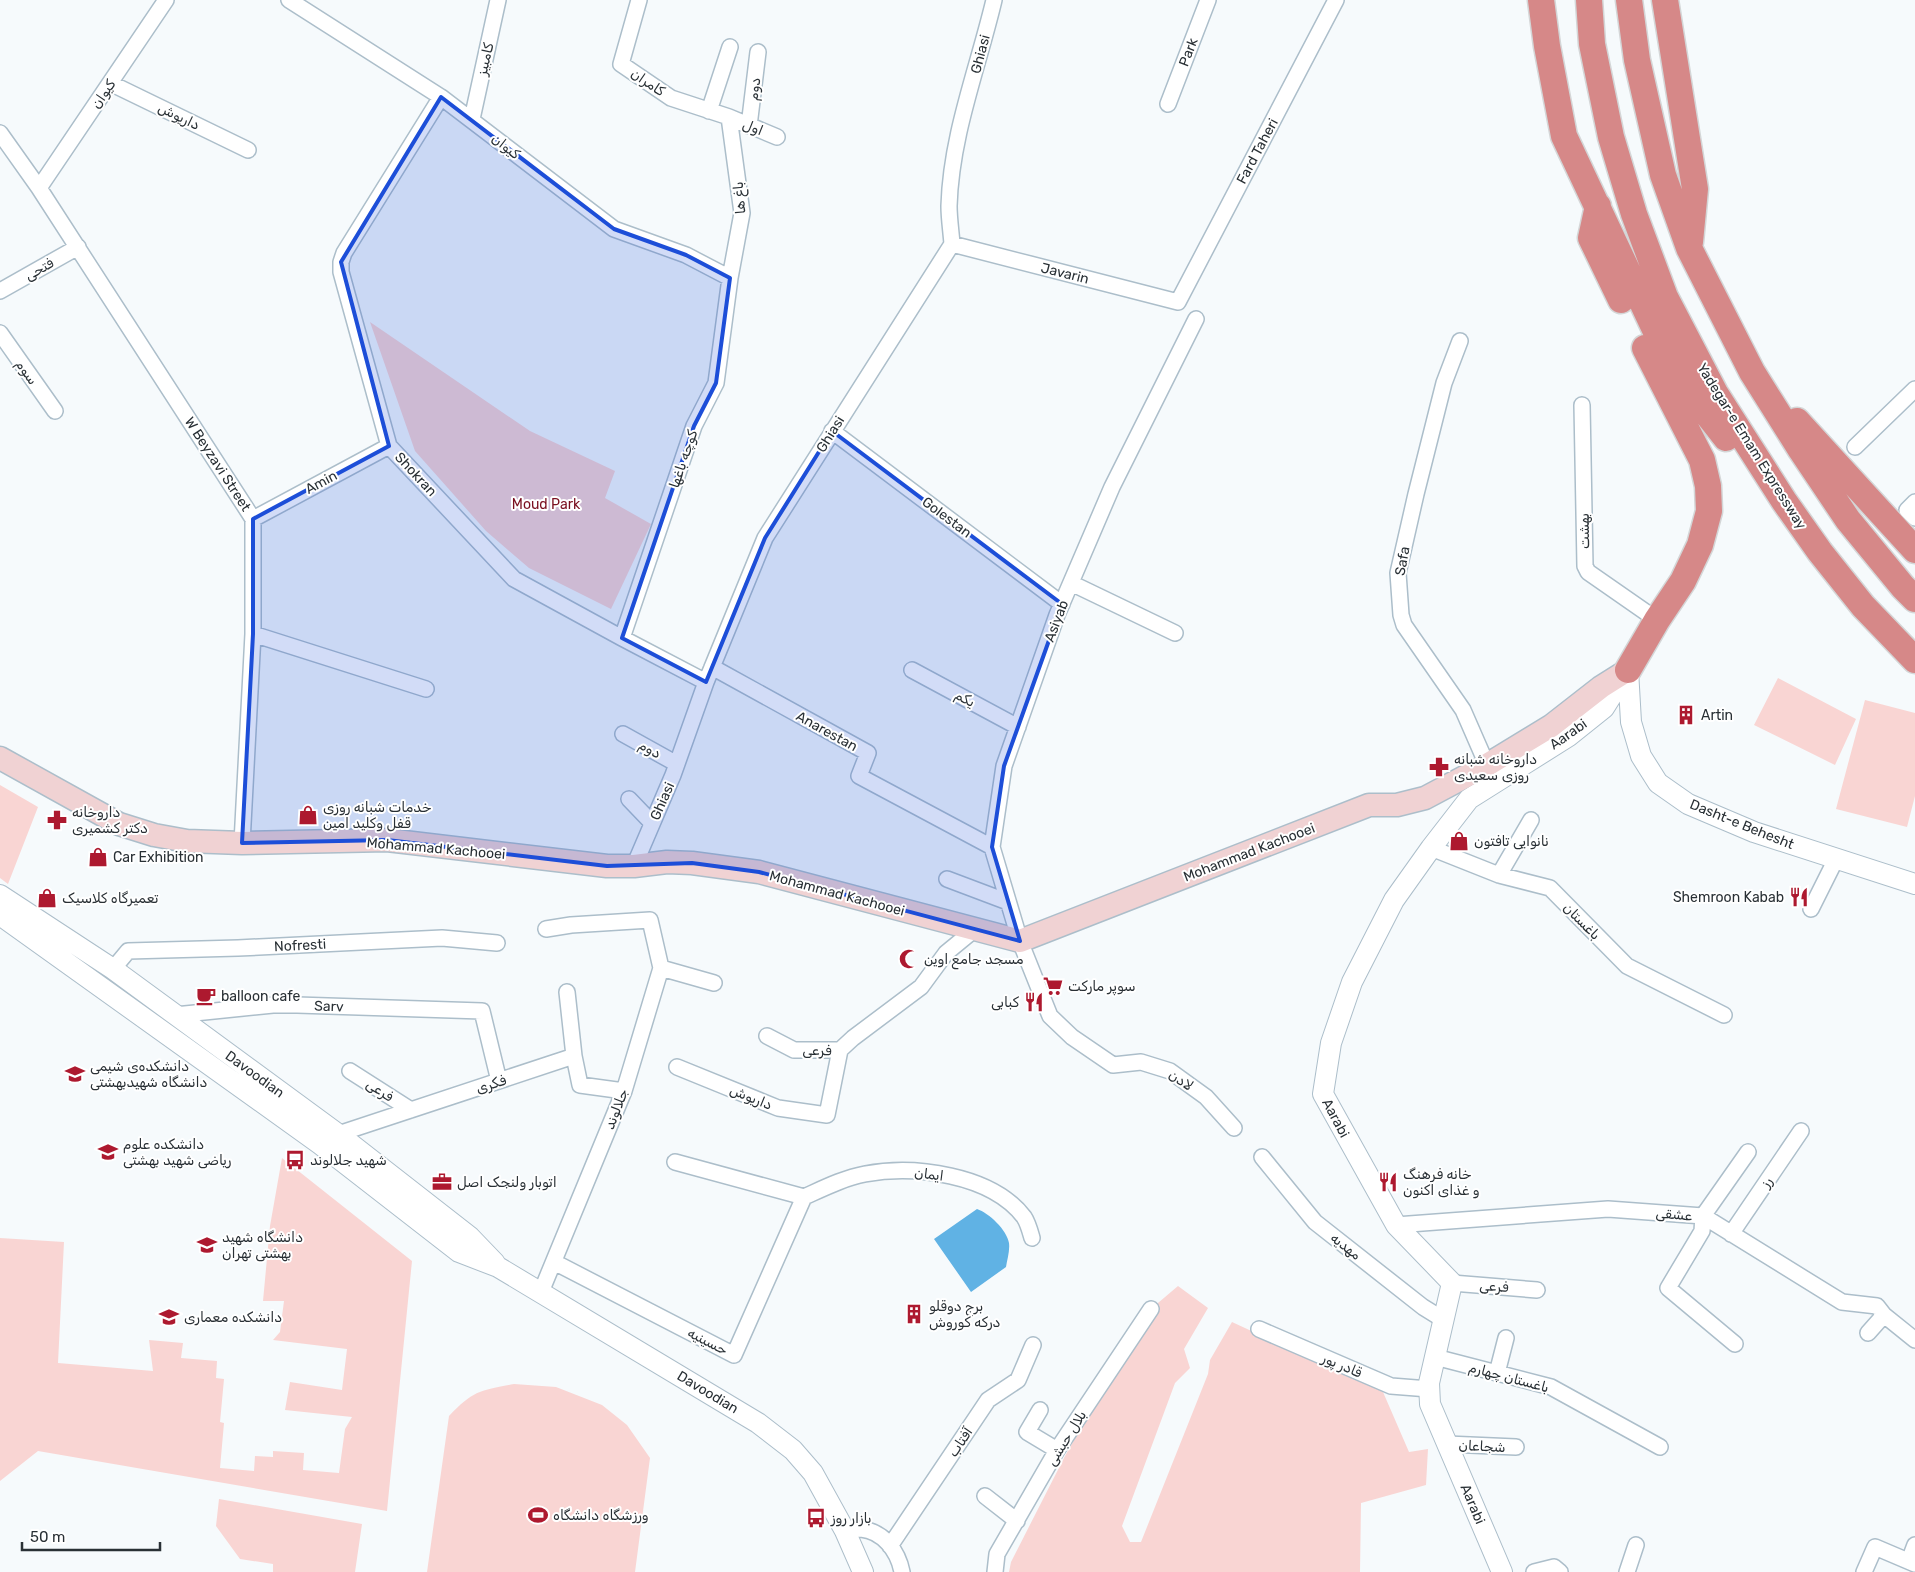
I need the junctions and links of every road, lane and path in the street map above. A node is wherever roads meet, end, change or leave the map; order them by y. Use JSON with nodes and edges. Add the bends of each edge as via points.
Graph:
{"nodes":[{"id":1,"x":166,"y":0,"type":"edge"},
{"id":2,"x":289,"y":0,"type":"edge"},
{"id":3,"x":498,"y":0,"type":"edge"},
{"id":4,"x":638,"y":0,"type":"edge"},
{"id":5,"x":1208,"y":0,"type":"edge"},
{"id":6,"x":1336,"y":0,"type":"edge"},
{"id":7,"x":1542,"y":0,"type":"edge"},
{"id":8,"x":1589,"y":0,"type":"edge"},
{"id":9,"x":1629,"y":0,"type":"edge"},
{"id":10,"x":1665,"y":0,"type":"edge"},
{"id":11,"x":992,"y":1,"type":"edge"},
{"id":12,"x":730,"y":47,"type":"dead end"},
{"id":13,"x":758,"y":52,"type":"dead end"},
{"id":14,"x":110,"y":82,"type":"junction"},
{"id":15,"x":441,"y":97,"type":"junction"},
{"id":16,"x":1168,"y":104,"type":"dead end"},
{"id":17,"x":709,"y":111,"type":"junction"},
{"id":18,"x":729,"y":117,"type":"junction"},
{"id":19,"x":472,"y":119,"type":"junction"},
{"id":20,"x":749,"y":126,"type":"junction"},
{"id":21,"x":0,"y":133,"type":"edge"},
{"id":22,"x":776,"y":136,"type":"dead end"},
{"id":23,"x":248,"y":150,"type":"dead end"},
{"id":24,"x":39,"y":188,"type":"junction"},
{"id":25,"x":1598,"y":206,"type":"junction"},
{"id":26,"x":952,"y":244,"type":"junction"},
{"id":27,"x":78,"y":247,"type":"junction"},
{"id":28,"x":1689,"y":248,"type":"junction"},
{"id":29,"x":730,"y":278,"type":"junction"},
{"id":30,"x":0,"y":292,"type":"edge"},
{"id":31,"x":1178,"y":302,"type":"joint"},
{"id":32,"x":1196,"y":319,"type":"dead end"},
{"id":33,"x":0,"y":333,"type":"edge"},
{"id":34,"x":1460,"y":341,"type":"dead end"},
{"id":35,"x":1752,"y":372,"type":"junction"},
{"id":36,"x":1915,"y":389,"type":"edge"},
{"id":37,"x":1582,"y":405,"type":"dead end"},
{"id":38,"x":55,"y":411,"type":"dead end"},
{"id":39,"x":832,"y":431,"type":"junction"},
{"id":40,"x":390,"y":446,"type":"junction"},
{"id":41,"x":1855,"y":447,"type":"dead end"},
{"id":42,"x":1767,"y":474,"type":"junction"},
{"id":43,"x":253,"y":519,"type":"junction"},
{"id":44,"x":1915,"y":550,"type":"edge"},
{"id":45,"x":1071,"y":584,"type":"junction"},
{"id":46,"x":1915,"y":599,"type":"edge"},
{"id":47,"x":1062,"y":604,"type":"junction"},
{"id":48,"x":1658,"y":620,"type":"junction"},
{"id":49,"x":1174,"y":633,"type":"dead end"},
{"id":50,"x":253,"y":634,"type":"junction"},
{"id":51,"x":622,"y":638,"type":"junction"},
{"id":52,"x":1915,"y":660,"type":"edge"},
{"id":53,"x":912,"y":670,"type":"dead end"},
{"id":54,"x":1628,"y":670,"type":"junction"},
{"id":55,"x":709,"y":674,"type":"junction"},
{"id":56,"x":426,"y":689,"type":"dead end"},
{"id":57,"x":1018,"y":726,"type":"junction"},
{"id":58,"x":623,"y":734,"type":"dead end"},
{"id":59,"x":0,"y":758,"type":"edge"},
{"id":60,"x":677,"y":764,"type":"junction"},
{"id":61,"x":1487,"y":765,"type":"junction"},
{"id":62,"x":629,"y":799,"type":"dead end"},
{"id":63,"x":1532,"y":820,"type":"dead end"},
{"id":64,"x":652,"y":823,"type":"junction"},
{"id":65,"x":242,"y":843,"type":"junction"},
{"id":66,"x":992,"y":847,"type":"junction"},
{"id":67,"x":1431,"y":848,"type":"junction"},
{"id":68,"x":1836,"y":858,"type":"junction"},
{"id":69,"x":634,"y":866,"type":"junction"},
{"id":70,"x":1499,"y":875,"type":"junction"},
{"id":71,"x":947,"y":879,"type":"dead end"},
{"id":72,"x":1915,"y":884,"type":"edge"},
{"id":73,"x":0,"y":895,"type":"edge"},
{"id":74,"x":1008,"y":902,"type":"junction"},
{"id":75,"x":1812,"y":909,"type":"dead end"},
{"id":76,"x":0,"y":915,"type":"edge"},
{"id":77,"x":546,"y":929,"type":"dead end"},
{"id":78,"x":974,"y":930,"type":"junction"},
{"id":79,"x":1020,"y":941,"type":"junction"},
{"id":80,"x":496,"y":943,"type":"dead end"},
{"id":81,"x":661,"y":968,"type":"junction"},
{"id":82,"x":113,"y":969,"type":"junction"},
{"id":83,"x":714,"y":983,"type":"dead end"},
{"id":84,"x":567,"y":992,"type":"dead end"},
{"id":85,"x":176,"y":1015,"type":"junction"},
{"id":86,"x":1724,"y":1015,"type":"dead end"},
{"id":87,"x":767,"y":1036,"type":"dead end"},
{"id":88,"x":840,"y":1050,"type":"junction"},
{"id":89,"x":574,"y":1056,"type":"junction"},
{"id":90,"x":677,"y":1067,"type":"dead end"},
{"id":91,"x":350,"y":1070,"type":"dead end"},
{"id":92,"x":498,"y":1081,"type":"junction"},
{"id":93,"x":624,"y":1091,"type":"junction"},
{"id":94,"x":411,"y":1110,"type":"junction"},
{"id":95,"x":1234,"y":1128,"type":"dead end"},
{"id":96,"x":1801,"y":1131,"type":"dead end"},
{"id":97,"x":338,"y":1134,"type":"junction"},
{"id":98,"x":1748,"y":1152,"type":"dead end"},
{"id":99,"x":1262,"y":1157,"type":"dead end"},
{"id":100,"x":676,"y":1162,"type":"dead end"},
{"id":101,"x":804,"y":1197,"type":"junction"},
{"id":102,"x":1703,"y":1216,"type":"junction"},
{"id":103,"x":1396,"y":1225,"type":"junction"},
{"id":104,"x":1731,"y":1234,"type":"junction"},
{"id":105,"x":1032,"y":1238,"type":"dead end"},
{"id":106,"x":554,"y":1262,"type":"junction"},
{"id":107,"x":498,"y":1267,"type":"junction"},
{"id":108,"x":1452,"y":1283,"type":"junction"},
{"id":109,"x":1537,"y":1290,"type":"dead end"},
{"id":110,"x":542,"y":1292,"type":"junction"},
{"id":111,"x":1151,"y":1309,"type":"dead end"},
{"id":112,"x":1884,"y":1315,"type":"junction"},
{"id":113,"x":1444,"y":1320,"type":"junction"},
{"id":114,"x":1258,"y":1329,"type":"dead end"},
{"id":115,"x":1868,"y":1333,"type":"dead end"},
{"id":116,"x":1506,"y":1338,"type":"dead end"},
{"id":117,"x":1915,"y":1340,"type":"edge"},
{"id":118,"x":1735,"y":1344,"type":"dead end"},
{"id":119,"x":1033,"y":1345,"type":"dead end"},
{"id":120,"x":1435,"y":1357,"type":"junction"},
{"id":121,"x":1497,"y":1373,"type":"junction"},
{"id":122,"x":1429,"y":1389,"type":"junction"},
{"id":123,"x":1040,"y":1410,"type":"dead end"},
{"id":124,"x":1447,"y":1444,"type":"junction"},
{"id":125,"x":1516,"y":1447,"type":"dead end"},
{"id":126,"x":1660,"y":1447,"type":"dead end"},
{"id":127,"x":1057,"y":1450,"type":"junction"},
{"id":128,"x":985,"y":1496,"type":"dead end"},
{"id":129,"x":1017,"y":1521,"type":"junction"},
{"id":130,"x":845,"y":1531,"type":"junction"},
{"id":131,"x":1636,"y":1545,"type":"dead end"},
{"id":132,"x":890,"y":1546,"type":"junction"},
{"id":133,"x":1915,"y":1546,"type":"edge"},
{"id":134,"x":1912,"y":1562,"type":"edge"},
{"id":135,"x":863,"y":1572,"type":"edge"},
{"id":136,"x":902,"y":1572,"type":"edge"},
{"id":137,"x":995,"y":1572,"type":"edge"},
{"id":138,"x":1502,"y":1572,"type":"edge"},
{"id":139,"x":1534,"y":1572,"type":"edge"},
{"id":140,"x":1560,"y":1572,"type":"edge"},
{"id":141,"x":1627,"y":1572,"type":"edge"},
{"id":142,"x":1864,"y":1572,"type":"edge"}],
"edges":[{"from":1,"to":14,"type":"street","name":"کیوان"},
{"from":2,"to":15,"type":"street","name":"کیوان"},
{"from":3,"to":19,"type":"street","name":"کامبیز"},
{"from":4,"to":17,"type":"street","name":"کامران","via":[[621,64],[672,98]]},
{"from":5,"to":16,"type":"street","name":"Park"},
{"from":6,"to":31,"type":"street","name":"Fard Taheri"},
{"from":7,"to":25,"type":"highway","via":[[1546,46],[1564,136]]},
{"from":8,"to":42,"type":"highway","name":"Yadegar-e Emam Expressway","via":[[1592,44],[1611,137],[1634,214],[1665,297],[1715,393]]},
{"from":9,"to":28,"type":"highway","via":[[1637,60],[1663,175]]},
{"from":10,"to":28,"type":"highway","via":[[1696,189]]},
{"from":11,"to":26,"type":"street","name":"Ghiasi","via":[[952,167],[949,206]]},
{"from":12,"to":17,"type":"street"},
{"from":13,"to":20,"type":"street","name":"دوم"},
{"from":14,"to":23,"type":"street","name":"داریوش"},
{"from":14,"to":24,"type":"street","name":"کیوان"},
{"from":15,"to":19,"type":"street","name":"کیوان"},
{"from":15,"to":40,"type":"street","name":"Shokran","via":[[341,262],[341,272]]},
{"from":17,"to":18,"type":"street","name":"کامران"},
{"from":18,"to":20,"type":"street","name":"اول"},
{"from":18,"to":29,"type":"street","name":"باغ ها","via":[[742,213]]},
{"from":19,"to":29,"type":"street","name":"کیوان","via":[[614,229],[686,255]]},
{"from":20,"to":22,"type":"street","name":"اول"},
{"from":21,"to":24,"type":"street","name":"W Beyzavi Street"},
{"from":24,"to":27,"type":"street","name":"W Beyzavi Street"},
{"from":25,"to":42,"type":"highway","via":[[1659,338],[1692,394],[1727,440]]},
{"from":25,"to":48,"type":"highway","via":[[1591,238],[1702,460],[1708,486],[1709,511],[1700,545],[1684,580]]},
{"from":26,"to":31,"type":"street","name":"Javarin"},
{"from":26,"to":39,"type":"street","name":"Ghiasi"},
{"from":27,"to":30,"type":"street","name":"فتحی"},
{"from":27,"to":43,"type":"street","name":"W Beyzavi Street"},
{"from":28,"to":35,"type":"highway"},
{"from":29,"to":51,"type":"street","name":"کوچه باغها","via":[[716,383],[694,426]]},
{"from":32,"to":45,"type":"street","name":"Asiyab","via":[[1112,486]]},
{"from":33,"to":38,"type":"street","name":"سوم"},
{"from":34,"to":61,"type":"street","name":"Safa","via":[[1444,383],[1416,494],[1398,581],[1400,615],[1463,710]]},
{"from":35,"to":44,"type":"highway"},
{"from":35,"to":46,"type":"highway","via":[[1848,520]]},
{"from":36,"to":41,"type":"street"},
{"from":37,"to":48,"type":"street","name":"بهشت","via":[[1585,566],[1588,572]]},
{"from":39,"to":47,"type":"street","name":"Golestan"},
{"from":39,"to":55,"type":"street","name":"Ghiasi","via":[[765,538]]},
{"from":40,"to":43,"type":"street","name":"Amin"},
{"from":40,"to":51,"type":"street","name":"Shokran","via":[[514,579]]},
{"from":42,"to":52,"type":"highway","name":"Yadegar-e Emam Expressway","via":[[1820,552],[1864,606]]},
{"from":43,"to":50,"type":"street","name":"W Beyzavi Street"},
{"from":45,"to":47,"type":"street","name":"Asiyab"},
{"from":45,"to":49,"type":"street"},
{"from":47,"to":57,"type":"street","name":"Asiyab"},
{"from":48,"to":54,"type":"highway"},
{"from":50,"to":56,"type":"street"},
{"from":50,"to":65,"type":"street","name":"W Beyzavi Street"},
{"from":51,"to":55,"type":"street","name":"Shokran"},
{"from":53,"to":57,"type":"street","name":"یکم"},
{"from":54,"to":61,"type":"main road","name":"Mohammad Kachooei","via":[[1551,726]]},
{"from":54,"to":67,"type":"street","name":"Aarabi","via":[[1604,708],[1569,736],[1469,799]]},
{"from":54,"to":68,"type":"street","name":"Dasht-e Behesht","via":[[1630,722],[1641,756],[1658,782],[1688,804],[1754,832]]},
{"from":55,"to":60,"type":"street","name":"Ghiasi"},
{"from":55,"to":66,"type":"street","name":"Anarestan","via":[[868,753],[859,776]]},
{"from":57,"to":66,"type":"street","name":"Asiyab","via":[[1004,766]]},
{"from":58,"to":60,"type":"street","name":"دوم"},
{"from":59,"to":65,"type":"main road","name":"Mohammad Kachooei","via":[[119,824],[188,841]]},
{"from":60,"to":64,"type":"street","name":"Ghiasi"},
{"from":61,"to":79,"type":"main road","name":"Mohammad Kachooei","via":[[1425,798],[1397,805],[1370,805]]},
{"from":62,"to":64,"type":"street"},
{"from":63,"to":70,"type":"street"},
{"from":64,"to":69,"type":"street","name":"Ghiasi"},
{"from":65,"to":69,"type":"main road","name":"Mohammad Kachooei","via":[[387,840],[607,866]]},
{"from":66,"to":74,"type":"street","name":"Asiyab"},
{"from":67,"to":70,"type":"street","name":"باغستان"},
{"from":67,"to":103,"type":"street","name":"Aarabi","via":[[1394,900],[1352,982],[1331,1043],[1323,1094]]},
{"from":68,"to":72,"type":"street","name":"Dasht-e Behesht"},
{"from":68,"to":75,"type":"street"},
{"from":69,"to":78,"type":"main road","name":"Mohammad Kachooei","via":[[667,862],[711,866],[841,887]]},
{"from":70,"to":86,"type":"street","name":"باغستان","via":[[1550,888],[1626,966]]},
{"from":71,"to":74,"type":"street"},
{"from":73,"to":82,"type":"street","name":"Davoodian"},
{"from":74,"to":79,"type":"street","name":"Asiyab"},
{"from":76,"to":107,"type":"street","name":"Davoodian","via":[[320,1144],[459,1252]]},
{"from":77,"to":81,"type":"street","name":"جلالوند","via":[[571,924],[650,920]]},
{"from":78,"to":79,"type":"main road","name":"Mohammad Kachooei"},
{"from":78,"to":88,"type":"street","via":[[946,953],[922,987]]},
{"from":79,"to":95,"type":"street","name":"لادن","via":[[1050,1016],[1072,1037],[1113,1065],[1141,1062],[1170,1071],[1206,1097]]},
{"from":80,"to":82,"type":"street","name":"Nofresti","via":[[442,938],[128,950]]},
{"from":81,"to":83,"type":"street"},
{"from":81,"to":93,"type":"street","name":"جلالوند"},
{"from":82,"to":85,"type":"street","name":"Davoodian"},
{"from":84,"to":89,"type":"street"},
{"from":85,"to":92,"type":"street","name":"Sarv","via":[[272,1005],[482,1012]]},
{"from":85,"to":97,"type":"street","name":"Davoodian"},
{"from":87,"to":88,"type":"street","name":"فرعی","via":[[794,1050]]},
{"from":88,"to":90,"type":"street","name":"داریوش","via":[[827,1115],[778,1108]]},
{"from":89,"to":92,"type":"street","name":"فکری"},
{"from":89,"to":93,"type":"street","via":[[580,1085]]},
{"from":91,"to":94,"type":"street","name":"فرعی"},
{"from":92,"to":94,"type":"street","name":"فکری"},
{"from":93,"to":106,"type":"street","name":"جلالوند"},
{"from":94,"to":97,"type":"street","name":"فکری"},
{"from":96,"to":104,"type":"street","name":"رز"},
{"from":97,"to":107,"type":"street","name":"Davoodian","via":[[470,1237]]},
{"from":98,"to":102,"type":"street"},
{"from":99,"to":113,"type":"street","name":"مهدیه","via":[[1316,1222]]},
{"from":100,"to":101,"type":"street"},
{"from":101,"to":105,"type":"street","name":"ایمان","via":[[864,1174],[912,1171],[941,1174],[975,1184],[1008,1201],[1025,1218]]},
{"from":101,"to":106,"type":"street","name":"حسینیه","via":[[734,1355]]},
{"from":102,"to":103,"type":"street","name":"عشقی","via":[[1608,1208]]},
{"from":102,"to":104,"type":"street","name":"عشقی"},
{"from":102,"to":118,"type":"street","via":[[1702,1232],[1668,1288]]},
{"from":103,"to":108,"type":"street","name":"Aarabi"},
{"from":104,"to":112,"type":"street","name":"عشقی","via":[[1842,1302],[1877,1306]]},
{"from":106,"to":110,"type":"street","name":"جلالوند"},
{"from":107,"to":110,"type":"street","name":"Davoodian"},
{"from":108,"to":109,"type":"street","name":"فرعی"},
{"from":108,"to":113,"type":"street","name":"Aarabi"},
{"from":110,"to":130,"type":"street","name":"Davoodian","via":[[758,1423],[793,1450],[813,1473]]},
{"from":111,"to":127,"type":"street","name":"بلال حبشی"},
{"from":112,"to":115,"type":"street"},
{"from":112,"to":117,"type":"street","name":"عشقی"},
{"from":113,"to":120,"type":"street","name":"Aarabi"},
{"from":114,"to":122,"type":"street","name":"قادر پور","via":[[1391,1386]]},
{"from":116,"to":121,"type":"street"},
{"from":119,"to":132,"type":"street","name":"آفتاب","via":[[1018,1380],[988,1400]]},
{"from":120,"to":121,"type":"street","name":"باغستان چهارم"},
{"from":120,"to":122,"type":"street","name":"Aarabi"},
{"from":121,"to":126,"type":"street","name":"باغستان چهارم","via":[[1551,1387]]},
{"from":122,"to":124,"type":"street","name":"Aarabi","via":[[1430,1404]]},
{"from":123,"to":127,"type":"street","via":[[1027,1432]]},
{"from":124,"to":125,"type":"street","name":"شجاعان"},
{"from":124,"to":138,"type":"street","name":"Aarabi"},
{"from":127,"to":129,"type":"street","name":"بلال حبشی"},
{"from":128,"to":129,"type":"street"},
{"from":129,"to":137,"type":"street","name":"بلال حبشی","via":[[997,1554]]},
{"from":130,"to":132,"type":"street","via":[[861,1529],[882,1536]]},
{"from":130,"to":135,"type":"street","name":"Davoodian"},
{"from":131,"to":141,"type":"street"},
{"from":132,"to":136,"type":"street","via":[[900,1561]]},
{"from":133,"to":134,"type":"street"},
{"from":134,"to":142,"type":"street","via":[[1875,1547]]},
{"from":139,"to":140,"type":"street","via":[[1554,1567]]}]}
